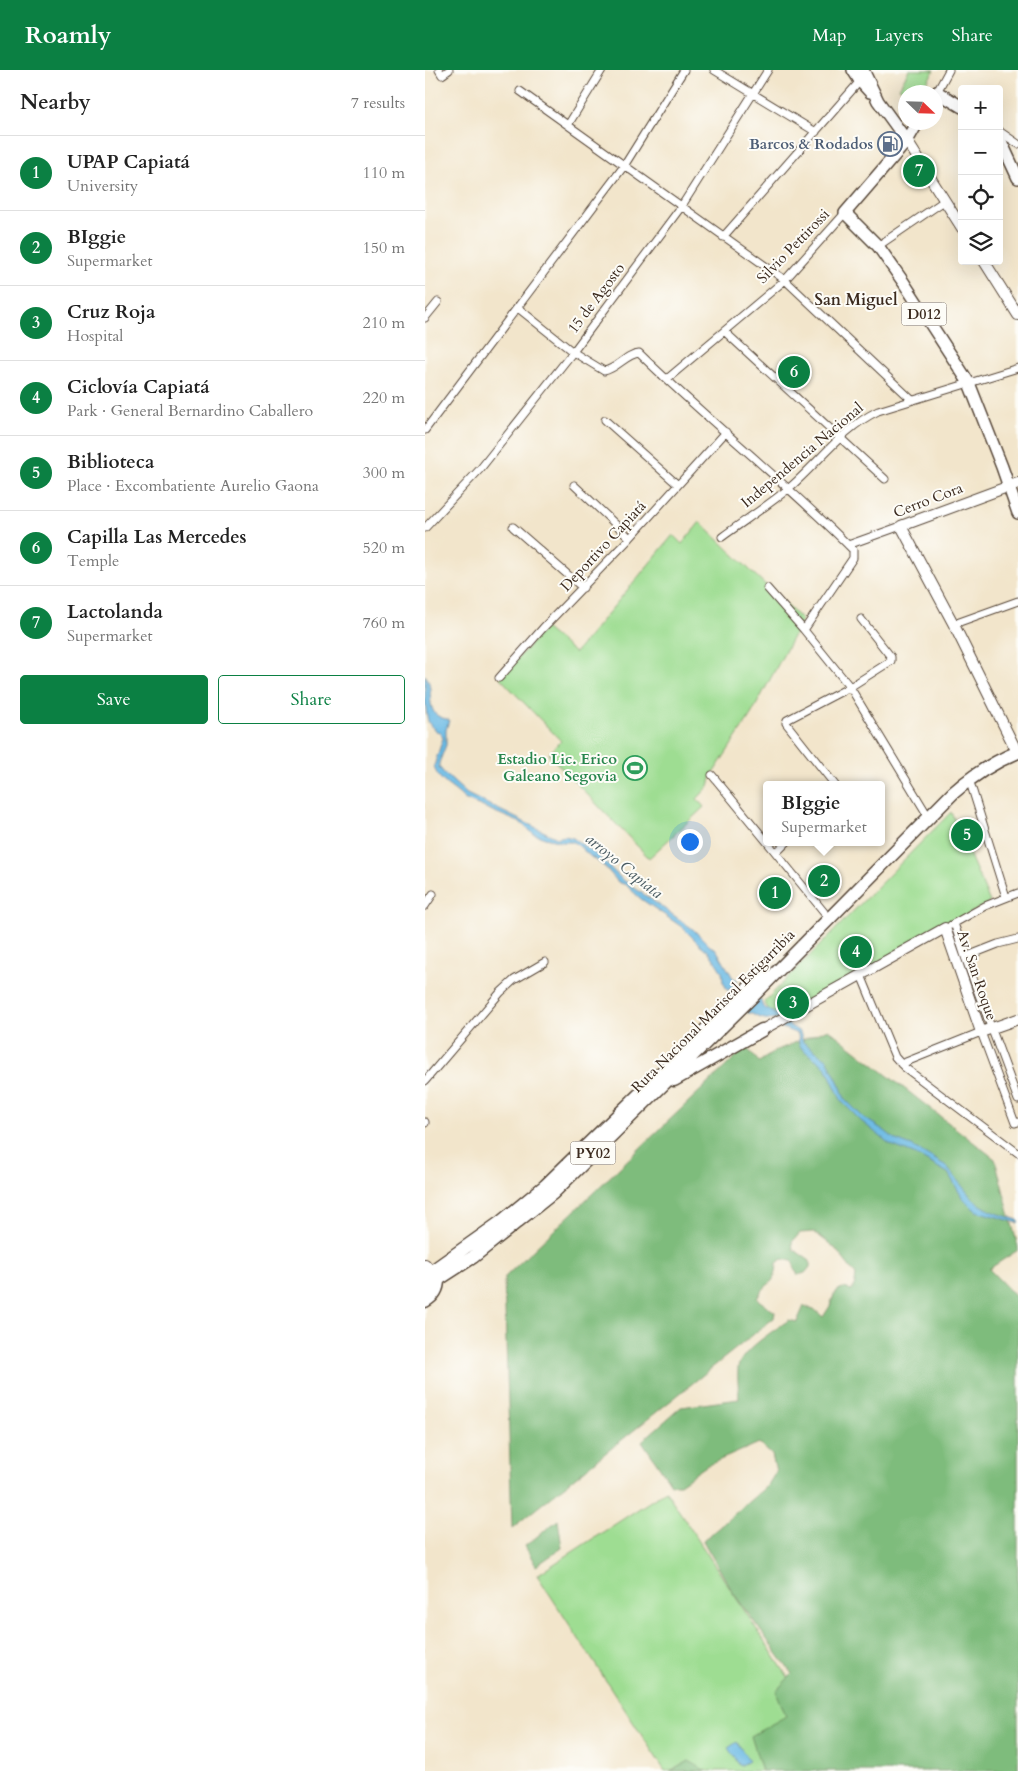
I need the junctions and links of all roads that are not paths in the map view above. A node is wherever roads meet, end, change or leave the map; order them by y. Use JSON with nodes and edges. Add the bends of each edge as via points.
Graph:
{"nodes":[{"id":1,"x":439,"y":70,"type":"edge"},
{"id":2,"x":449,"y":70,"type":"edge"},
{"id":3,"x":602,"y":70,"type":"edge"},
{"id":4,"x":684,"y":70,"type":"edge"},
{"id":5,"x":714,"y":70,"type":"edge"},
{"id":6,"x":768,"y":70,"type":"edge"},
{"id":7,"x":853,"y":70,"type":"edge"},
{"id":8,"x":949,"y":70,"type":"edge"},
{"id":9,"x":864,"y":74,"type":"edge"},
{"id":10,"x":941,"y":85,"type":"edge"},
{"id":11,"x":520,"y":91,"type":"dead end"},
{"id":12,"x":753,"y":94,"type":"junction"},
{"id":13,"x":943,"y":97,"type":"edge"},
{"id":14,"x":958,"y":106,"type":"edge"},
{"id":15,"x":568,"y":125,"type":"junction"},
{"id":16,"x":913,"y":130,"type":"edge"},
{"id":17,"x":816,"y":132,"type":"junction"},
{"id":18,"x":1003,"y":134,"type":"edge"},
{"id":19,"x":907,"y":141,"type":"junction"},
{"id":20,"x":1018,"y":144,"type":"edge"},
{"id":21,"x":1003,"y":146,"type":"edge"},
{"id":22,"x":624,"y":166,"type":"junction"},
{"id":23,"x":1018,"y":178,"type":"edge"},
{"id":24,"x":944,"y":201,"type":"junction"},
{"id":25,"x":681,"y":207,"type":"junction"},
{"id":26,"x":845,"y":213,"type":"junction"},
{"id":27,"x":958,"y":222,"type":"edge"},
{"id":28,"x":723,"y":237,"type":"junction"},
{"id":29,"x":878,"y":246,"type":"junction"},
{"id":30,"x":987,"y":265,"type":"edge"},
{"id":31,"x":785,"y":280,"type":"junction"},
{"id":32,"x":1018,"y":293,"type":"edge"},
{"id":33,"x":438,"y":302,"type":"dead end"},
{"id":34,"x":1011,"y":302,"type":"junction"},
{"id":35,"x":518,"y":308,"type":"junction"},
{"id":36,"x":1018,"y":315,"type":"edge"},
{"id":37,"x":425,"y":318,"type":"edge"},
{"id":38,"x":724,"y":331,"type":"junction"},
{"id":39,"x":573,"y":352,"type":"junction"},
{"id":40,"x":1018,"y":368,"type":"edge"},
{"id":41,"x":667,"y":379,"type":"junction"},
{"id":42,"x":969,"y":383,"type":"junction"},
{"id":43,"x":912,"y":400,"type":"junction"},
{"id":44,"x":605,"y":420,"type":"dead end"},
{"id":45,"x":426,"y":427,"type":"edge"},
{"id":46,"x":726,"y":432,"type":"junction"},
{"id":47,"x":840,"y":438,"type":"junction"},
{"id":48,"x":885,"y":479,"type":"dead end"},
{"id":49,"x":1013,"y":484,"type":"edge"},
{"id":50,"x":574,"y":485,"type":"dead end"},
{"id":51,"x":678,"y":485,"type":"junction"},
{"id":52,"x":789,"y":488,"type":"junction"},
{"id":53,"x":1018,"y":513,"type":"edge"},
{"id":54,"x":901,"y":526,"type":"junction"},
{"id":55,"x":513,"y":527,"type":"dead end"},
{"id":56,"x":425,"y":528,"type":"edge"},
{"id":57,"x":723,"y":537,"type":"dead end"},
{"id":58,"x":630,"y":538,"type":"junction"},
{"id":59,"x":848,"y":546,"type":"junction"},
{"id":60,"x":583,"y":588,"type":"junction"},
{"id":61,"x":767,"y":588,"type":"dead end"},
{"id":62,"x":1018,"y":601,"type":"edge"},
{"id":63,"x":861,"y":619,"type":"dead end"},
{"id":64,"x":954,"y":624,"type":"junction"},
{"id":65,"x":805,"y":630,"type":"junction"},
{"id":66,"x":499,"y":678,"type":"dead end"},
{"id":67,"x":850,"y":687,"type":"junction"},
{"id":68,"x":1017,"y":747,"type":"edge"},
{"id":69,"x":712,"y":775,"type":"dead end"},
{"id":70,"x":969,"y":779,"type":"junction"},
{"id":71,"x":832,"y":781,"type":"edge"},
{"id":72,"x":925,"y":811,"type":"junction"},
{"id":73,"x":763,"y":837,"type":"edge"},
{"id":74,"x":770,"y":846,"type":"edge"},
{"id":75,"x":783,"y":846,"type":"edge"},
{"id":76,"x":776,"y":853,"type":"junction"},
{"id":77,"x":1018,"y":893,"type":"edge"},
{"id":78,"x":433,"y":894,"type":"dead end"},
{"id":79,"x":1006,"y":897,"type":"junction"},
{"id":80,"x":425,"y":906,"type":"edge"},
{"id":81,"x":824,"y":912,"type":"junction"},
{"id":82,"x":949,"y":926,"type":"junction"},
{"id":83,"x":1018,"y":939,"type":"edge"},
{"id":84,"x":965,"y":957,"type":"junction"},
{"id":85,"x":545,"y":962,"type":"dead end"},
{"id":86,"x":861,"y":975,"type":"junction"},
{"id":87,"x":755,"y":988,"type":"junction"},
{"id":88,"x":734,"y":1009,"type":"junction"},
{"id":89,"x":1018,"y":1019,"type":"edge"},
{"id":90,"x":762,"y":1030,"type":"joint"},
{"id":91,"x":986,"y":1030,"type":"junction"},
{"id":92,"x":901,"y":1064,"type":"junction"},
{"id":93,"x":425,"y":1081,"type":"edge"},
{"id":94,"x":655,"y":1092,"type":"junction"},
{"id":95,"x":1018,"y":1100,"type":"edge"},
{"id":96,"x":1018,"y":1122,"type":"edge"},
{"id":97,"x":1018,"y":1152,"type":"edge"},
{"id":98,"x":430,"y":1273,"type":"edge"},
{"id":99,"x":425,"y":1288,"type":"edge"},
{"id":100,"x":425,"y":1301,"type":"edge"}],
"edges":[{"from":1,"to":2,"type":"street","via":[[442,75]]},
{"from":3,"to":15,"type":"street"},
{"from":4,"to":22,"type":"street"},
{"from":5,"to":12,"type":"street"},
{"from":6,"to":12,"type":"street","name":"15 de Agosto"},
{"from":7,"to":9,"type":"main road"},
{"from":8,"to":10,"type":"street"},
{"from":9,"to":17,"type":"street"},
{"from":9,"to":19,"type":"main road"},
{"from":11,"to":15,"type":"street"},
{"from":12,"to":17,"type":"street"},
{"from":12,"to":25,"type":"street","name":"15 de Agosto"},
{"from":13,"to":14,"type":"main road"},
{"from":15,"to":22,"type":"street"},
{"from":16,"to":19,"type":"main road","name":"Silvio Pettirossi"},
{"from":17,"to":28,"type":"street"},
{"from":18,"to":20,"type":"street"},
{"from":19,"to":24,"type":"street"},
{"from":19,"to":26,"type":"main road","name":"Silvio Pettirossi"},
{"from":21,"to":23,"type":"main road"},
{"from":22,"to":25,"type":"street"},
{"from":22,"to":35,"type":"street"},
{"from":24,"to":27,"type":"street"},
{"from":24,"to":29,"type":"street"},
{"from":25,"to":28,"type":"street"},
{"from":25,"to":39,"type":"street","name":"15 de Agosto"},
{"from":26,"to":29,"type":"main road","number":"D012"},
{"from":26,"to":31,"type":"street","name":"Silvio Pettirossi"},
{"from":28,"to":31,"type":"street"},
{"from":29,"to":42,"type":"main road","number":"D012"},
{"from":30,"to":34,"type":"street"},
{"from":31,"to":38,"type":"street","name":"Silvio Pettirossi"},
{"from":31,"to":43,"type":"street"},
{"from":32,"to":34,"type":"street"},
{"from":33,"to":37,"type":"street"},
{"from":34,"to":36,"type":"street"},
{"from":35,"to":39,"type":"street"},
{"from":35,"to":45,"type":"street"},
{"from":38,"to":41,"type":"street","name":"Silvio Pettirossi"},
{"from":38,"to":47,"type":"street"},
{"from":39,"to":41,"type":"street","via":[[604,371],[639,353]]},
{"from":39,"to":56,"type":"street","name":"15 de Agosto","via":[[481,468]]},
{"from":40,"to":42,"type":"street","name":"Independencia Nacional"},
{"from":41,"to":46,"type":"street"},
{"from":42,"to":43,"type":"street","name":"Independencia Nacional"},
{"from":42,"to":49,"type":"main road","number":"D012"},
{"from":43,"to":47,"type":"street","name":"Independencia Nacional","via":[[867,416]]},
{"from":44,"to":51,"type":"street"},
{"from":46,"to":51,"type":"street","name":"Deportivo Capiatá"},
{"from":46,"to":52,"type":"street"},
{"from":47,"to":48,"type":"street"},
{"from":47,"to":52,"type":"street","name":"Independencia Nacional"},
{"from":49,"to":53,"type":"main road","number":"D012"},
{"from":49,"to":54,"type":"street","name":"Cerro Cora"},
{"from":50,"to":58,"type":"street"},
{"from":51,"to":58,"type":"street","name":"Deportivo Capiatá"},
{"from":52,"to":57,"type":"street","name":"Independencia Nacional"},
{"from":52,"to":59,"type":"street"},
{"from":54,"to":59,"type":"street","name":"Cerro Cora"},
{"from":54,"to":64,"type":"street"},
{"from":55,"to":60,"type":"street"},
{"from":58,"to":60,"type":"street","name":"Deportivo Capiatá"},
{"from":59,"to":65,"type":"street","via":[[853,550],[853,558]]},
{"from":60,"to":66,"type":"street","name":"Deportivo Capiatá"},
{"from":61,"to":65,"type":"street"},
{"from":62,"to":64,"type":"street"},
{"from":63,"to":67,"type":"street","via":[[891,662]]},
{"from":64,"to":68,"type":"street"},
{"from":65,"to":67,"type":"street"},
{"from":67,"to":71,"type":"street","via":[[786,722]]},
{"from":67,"to":72,"type":"street"},
{"from":68,"to":70,"type":"highway","name":"Ruta Nacional Mariscal Estigarribia","number":"PY02"},
{"from":68,"to":72,"type":"highway","name":"Ruta Nacional Mariscal Estigarribia","number":"PY02","via":[[991,757],[965,773]]},
{"from":69,"to":73,"type":"street"},
{"from":70,"to":79,"type":"street"},
{"from":70,"to":87,"type":"highway","name":"Ruta Nacional Mariscal Estigarribia","number":"PY02"},
{"from":72,"to":81,"type":"highway","name":"Ruta Nacional Mariscal Estigarribia","number":"PY02"},
{"from":74,"to":76,"type":"street"},
{"from":75,"to":76,"type":"street"},
{"from":76,"to":81,"type":"street"},
{"from":77,"to":79,"type":"street"},
{"from":78,"to":80,"type":"street"},
{"from":79,"to":82,"type":"street"},
{"from":81,"to":87,"type":"highway","name":"Ruta Nacional Mariscal Estigarribia","number":"PY02"},
{"from":82,"to":84,"type":"street"},
{"from":82,"to":86,"type":"street"},
{"from":82,"to":91,"type":"street","name":"Av. San Roque"},
{"from":83,"to":84,"type":"street"},
{"from":84,"to":91,"type":"street"},
{"from":85,"to":93,"type":"street","via":[[514,980]]},
{"from":86,"to":90,"type":"street"},
{"from":86,"to":92,"type":"street","via":[[895,1057]]},
{"from":87,"to":88,"type":"highway","name":"Ruta Nacional Mariscal Estigarribia","number":"PY02"},
{"from":88,"to":94,"type":"highway","name":"Ruta Nacional Mariscal Estigarribia","number":"PY02"},
{"from":88,"to":98,"type":"highway","name":"Ruta Nacional Mariscal Estigarribia","number":"PY02","via":[[545,1186]]},
{"from":89,"to":91,"type":"street"},
{"from":90,"to":94,"type":"highway"},
{"from":91,"to":92,"type":"street"},
{"from":91,"to":95,"type":"street"},
{"from":91,"to":96,"type":"street","via":[[1015,1123]]},
{"from":92,"to":97,"type":"street"},
{"from":94,"to":98,"type":"highway","name":"Ruta Nacional Mariscal Estigarribia","number":"PY02","via":[[553,1193],[473,1257]]},
{"from":98,"to":99,"type":"highway","name":"Ruta Nacional Mariscal Estigarribia","number":"PY02"},
{"from":98,"to":100,"type":"highway","via":[[436,1290]]}]}
